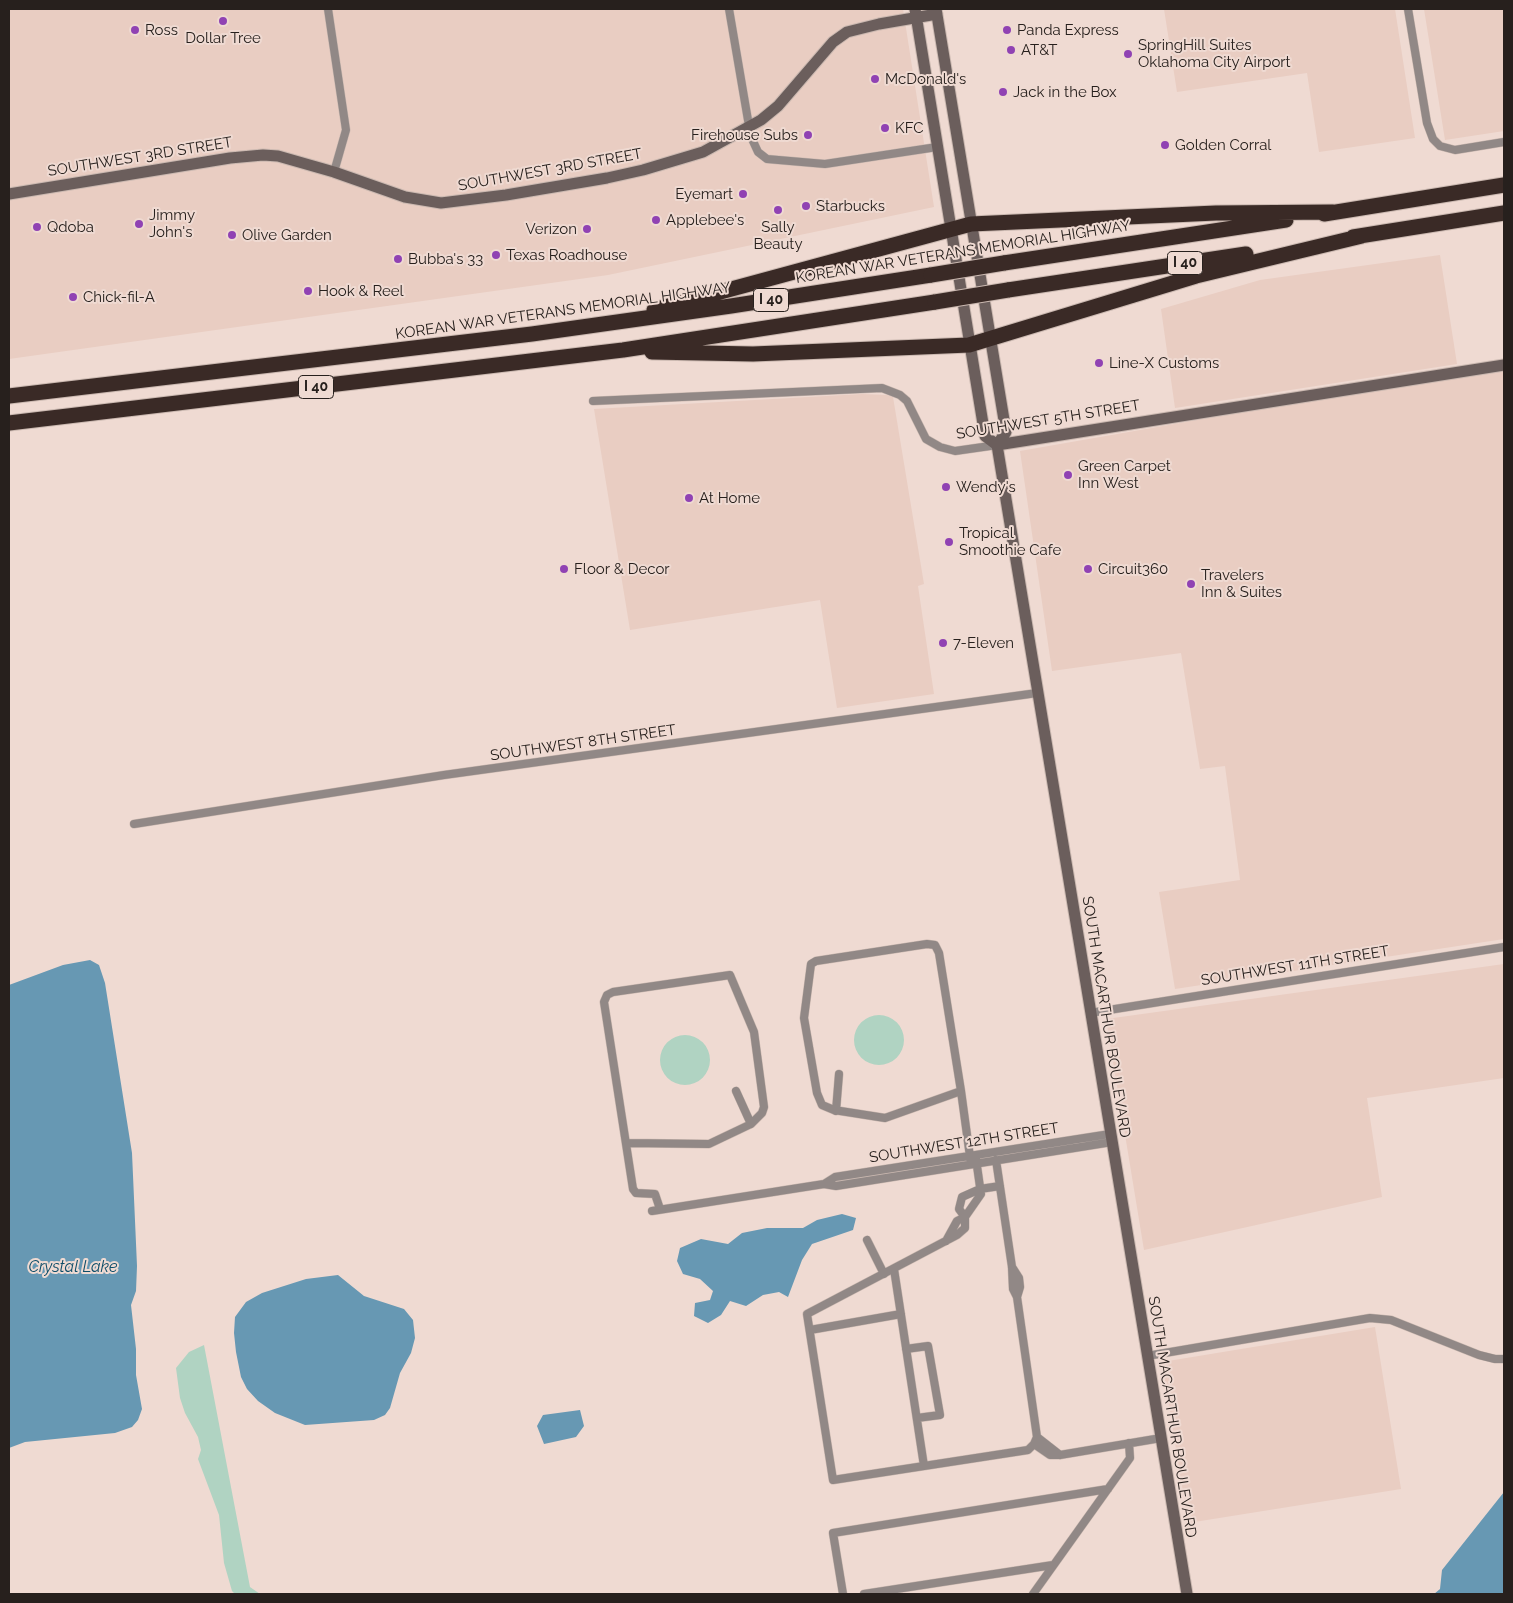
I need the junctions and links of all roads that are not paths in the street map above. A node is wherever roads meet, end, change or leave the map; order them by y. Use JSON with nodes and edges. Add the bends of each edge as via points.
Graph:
{"nodes":[{"id":1,"x":328,"y":9,"type":"edge"},
{"id":2,"x":729,"y":9,"type":"edge"},
{"id":3,"x":1408,"y":9,"type":"edge"},
{"id":4,"x":936,"y":12,"type":"edge"},
{"id":5,"x":916,"y":13,"type":"edge"},
{"id":6,"x":748,"y":127,"type":"junction"},
{"id":7,"x":1504,"y":142,"type":"edge"},
{"id":8,"x":937,"y":146,"type":"junction"},
{"id":9,"x":334,"y":172,"type":"junction"},
{"id":10,"x":1504,"y":185,"type":"edge"},
{"id":11,"x":9,"y":194,"type":"edge"},
{"id":12,"x":1333,"y":212,"type":"junction"},
{"id":13,"x":1504,"y":213,"type":"edge"},
{"id":14,"x":970,"y":224,"type":"junction"},
{"id":15,"x":950,"y":229,"type":"junction"},
{"id":16,"x":1362,"y":236,"type":"junction"},
{"id":17,"x":611,"y":323,"type":"junction"},
{"id":18,"x":990,"y":338,"type":"junction"},
{"id":19,"x":969,"y":345,"type":"junction"},
{"id":20,"x":623,"y":350,"type":"junction"},
{"id":21,"x":1504,"y":365,"type":"edge"},
{"id":22,"x":9,"y":396,"type":"edge"},
{"id":23,"x":593,"y":401,"type":"dead end"},
{"id":24,"x":9,"y":423,"type":"edge"},
{"id":25,"x":997,"y":445,"type":"junction"},
{"id":26,"x":1037,"y":693,"type":"junction"},
{"id":27,"x":134,"y":824,"type":"dead end"},
{"id":28,"x":1504,"y":947,"type":"edge"},
{"id":29,"x":1090,"y":1013,"type":"junction"},
{"id":30,"x":839,"y":1074,"type":"dead end"},
{"id":31,"x":736,"y":1091,"type":"dead end"},
{"id":32,"x":961,"y":1091,"type":"junction"},
{"id":33,"x":836,"y":1110,"type":"junction"},
{"id":34,"x":751,"y":1124,"type":"junction"},
{"id":35,"x":1111,"y":1138,"type":"junction"},
{"id":36,"x":627,"y":1143,"type":"junction"},
{"id":37,"x":973,"y":1160,"type":"junction"},
{"id":38,"x":996,"y":1160,"type":"junction"},
{"id":39,"x":1000,"y":1186,"type":"junction"},
{"id":40,"x":980,"y":1189,"type":"junction"},
{"id":41,"x":965,"y":1217,"type":"junction"},
{"id":42,"x":867,"y":1240,"type":"dead end"},
{"id":43,"x":894,"y":1269,"type":"junction"},
{"id":44,"x":884,"y":1274,"type":"junction"},
{"id":45,"x":901,"y":1314,"type":"junction"},
{"id":46,"x":810,"y":1330,"type":"junction"},
{"id":47,"x":906,"y":1350,"type":"junction"},
{"id":48,"x":1147,"y":1356,"type":"junction"},
{"id":49,"x":1504,"y":1359,"type":"edge"},
{"id":50,"x":916,"y":1418,"type":"junction"},
{"id":51,"x":1161,"y":1438,"type":"junction"},
{"id":52,"x":1036,"y":1441,"type":"junction"},
{"id":53,"x":1129,"y":1443,"type":"junction"},
{"id":54,"x":924,"y":1466,"type":"junction"},
{"id":55,"x":1108,"y":1489,"type":"junction"},
{"id":56,"x":1053,"y":1565,"type":"junction"},
{"id":57,"x":843,"y":1594,"type":"edge"},
{"id":58,"x":864,"y":1594,"type":"edge"},
{"id":59,"x":1033,"y":1594,"type":"edge"},
{"id":60,"x":1187,"y":1594,"type":"edge"}],
"edges":[{"from":1,"to":9,"type":"street","via":[[346,130]]},
{"from":2,"to":6,"type":"street"},
{"from":3,"to":7,"type":"street","via":[[1427,123],[1433,139],[1440,146],[1455,150]]},
{"from":4,"to":5,"type":"main road","name":"SOUTHWEST 3RD STREET"},
{"from":4,"to":14,"type":"main road","name":"SOUTH MACARTHUR BOULEVARD"},
{"from":5,"to":6,"type":"main road","name":"SOUTHWEST 3RD STREET","via":[[846,32],[833,42],[778,106]]},
{"from":5,"to":8,"type":"main road","name":"SOUTH MACARTHUR BOULEVARD"},
{"from":6,"to":8,"type":"street","via":[[758,152],[767,159],[825,164]]},
{"from":6,"to":9,"type":"main road","name":"SOUTHWEST 3RD STREET","via":[[703,152],[643,170],[506,196],[441,203],[404,197]]},
{"from":8,"to":15,"type":"main road","name":"SOUTH MACARTHUR BOULEVARD"},
{"from":9,"to":11,"type":"main road","name":"SOUTHWEST 3RD STREET","via":[[278,156],[252,155]]},
{"from":10,"to":12,"type":"highway","name":"KOREAN WAR VETERANS MEMORIAL HIGHWAY","number":"I 40"},
{"from":12,"to":14,"type":"highway","via":[[1216,213]]},
{"from":12,"to":17,"type":"highway","name":"KOREAN WAR VETERANS MEMORIAL HIGHWAY","number":"I 40","bridge":true},
{"from":13,"to":16,"type":"highway","number":"I 40"},
{"from":14,"to":15,"type":"highway"},
{"from":14,"to":18,"type":"main road","name":"SOUTH MACARTHUR BOULEVARD"},
{"from":15,"to":17,"type":"highway"},
{"from":15,"to":19,"type":"main road","name":"SOUTH MACARTHUR BOULEVARD"},
{"from":16,"to":18,"type":"highway","via":[[1196,276]]},
{"from":16,"to":20,"type":"highway","number":"I 40","bridge":true},
{"from":17,"to":22,"type":"highway","name":"KOREAN WAR VETERANS MEMORIAL HIGHWAY","number":"I 40"},
{"from":18,"to":19,"type":"highway"},
{"from":18,"to":25,"type":"main road","name":"SOUTH MACARTHUR BOULEVARD","via":[[1006,432]]},
{"from":19,"to":20,"type":"highway","via":[[753,354]]},
{"from":19,"to":25,"type":"main road","name":"SOUTH MACARTHUR BOULEVARD","via":[[984,436]]},
{"from":20,"to":24,"type":"highway","number":"I 40"},
{"from":21,"to":25,"type":"main road","name":"SOUTHWEST 5TH STREET"},
{"from":23,"to":25,"type":"street","name":"SOUTHWEST 5TH STREET","via":[[882,388],[906,401],[926,439],[940,447],[955,451]]},
{"from":25,"to":26,"type":"main road","name":"SOUTH MACARTHUR BOULEVARD"},
{"from":26,"to":27,"type":"street","name":"SOUTHWEST 8TH STREET","via":[[444,775]]},
{"from":26,"to":29,"type":"main road","name":"SOUTH MACARTHUR BOULEVARD"},
{"from":28,"to":29,"type":"street","name":"SOUTHWEST 11TH STREET"},
{"from":29,"to":35,"type":"main road","name":"SOUTH MACARTHUR BOULEVARD"},
{"from":30,"to":33,"type":"street"},
{"from":31,"to":34,"type":"street"},
{"from":32,"to":33,"type":"street","via":[[885,1118]]},
{"from":32,"to":33,"type":"street","via":[[939,953],[935,945],[927,944],[816,961],[809,969],[804,1018],[818,1100],[828,1109]]},
{"from":32,"to":37,"type":"street"},
{"from":34,"to":36,"type":"street","via":[[709,1144]]},
{"from":34,"to":36,"type":"street","via":[[764,1107],[754,1032],[730,975],[623,990],[607,995],[604,1002]]},
{"from":35,"to":37,"type":"street","name":"SOUTHWEST 12TH STREET"},
{"from":35,"to":38,"type":"street","name":"SOUTHWEST 12TH STREET"},
{"from":35,"to":48,"type":"main road","name":"SOUTH MACARTHUR BOULEVARD"},
{"from":36,"to":37,"type":"street","name":"SOUTHWEST 12TH STREET","via":[[633,1189],[636,1193],[655,1194],[656,1210],[824,1184],[835,1177]]},
{"from":37,"to":38,"type":"street","name":"SOUTHWEST 12TH STREET"},
{"from":37,"to":40,"type":"street"},
{"from":38,"to":39,"type":"street"},
{"from":39,"to":40,"type":"street"},
{"from":39,"to":52,"type":"street","via":[[1012,1267],[1019,1278],[1017,1297]]},
{"from":40,"to":41,"type":"street","via":[[981,1194]]},
{"from":40,"to":41,"type":"street","via":[[962,1198],[959,1208]]},
{"from":41,"to":43,"type":"street","via":[[957,1221],[946,1241]]},
{"from":42,"to":44,"type":"street"},
{"from":43,"to":44,"type":"street"},
{"from":43,"to":45,"type":"street"},
{"from":44,"to":46,"type":"street","via":[[807,1314]]},
{"from":45,"to":46,"type":"street"},
{"from":45,"to":47,"type":"street"},
{"from":46,"to":54,"type":"street","via":[[833,1480]]},
{"from":47,"to":50,"type":"street"},
{"from":47,"to":50,"type":"street","via":[[928,1346],[940,1415]]},
{"from":48,"to":49,"type":"street","via":[[1370,1318],[1390,1320],[1479,1355]]},
{"from":48,"to":51,"type":"main road","name":"SOUTH MACARTHUR BOULEVARD"},
{"from":50,"to":54,"type":"street"},
{"from":51,"to":53,"type":"street"},
{"from":51,"to":60,"type":"main road","name":"SOUTH MACARTHUR BOULEVARD"},
{"from":52,"to":53,"type":"street","via":[[1060,1455]]},
{"from":52,"to":54,"type":"street","via":[[1028,1450]]},
{"from":53,"to":55,"type":"street","via":[[1130,1458]]},
{"from":55,"to":56,"type":"street"},
{"from":55,"to":57,"type":"street","via":[[833,1533]]},
{"from":56,"to":58,"type":"street"},
{"from":56,"to":59,"type":"street"}]}
